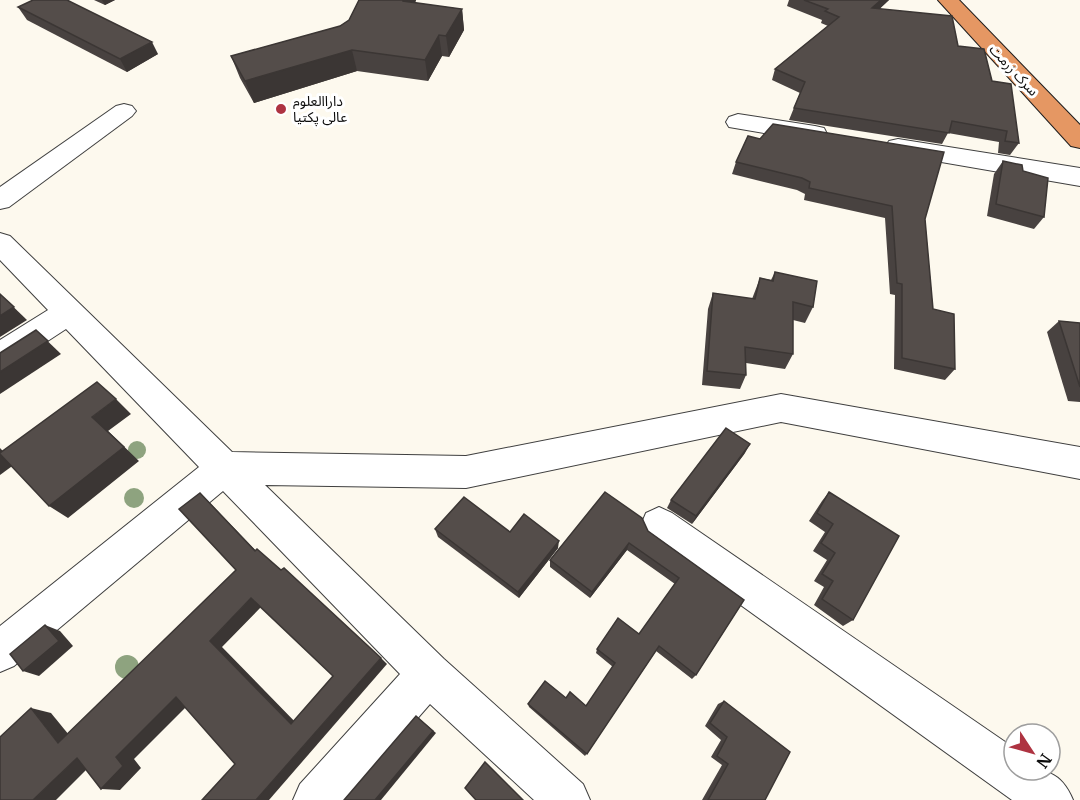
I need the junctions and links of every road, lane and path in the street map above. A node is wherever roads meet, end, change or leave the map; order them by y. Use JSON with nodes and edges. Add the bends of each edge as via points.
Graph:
{"nodes":[{"id":1,"x":948,"y":0,"type":"edge"},
{"id":2,"x":124,"y":111,"type":"dead end"},
{"id":3,"x":738,"y":122,"type":"dead end"},
{"id":4,"x":844,"y":139,"type":"edge"},
{"id":5,"x":1080,"y":140,"type":"edge"},
{"id":6,"x":879,"y":144,"type":"edge"},
{"id":7,"x":1080,"y":177,"type":"edge"},
{"id":8,"x":0,"y":200,"type":"edge"},
{"id":9,"x":0,"y":243,"type":"edge"},
{"id":10,"x":69,"y":312,"type":"junction"},
{"id":11,"x":0,"y":356,"type":"edge"},
{"id":12,"x":1080,"y":463,"type":"edge"},
{"id":13,"x":225,"y":468,"type":"junction"},
{"id":14,"x":659,"y":525,"type":"dead end"},
{"id":15,"x":0,"y":652,"type":"edge"},
{"id":16,"x":429,"y":674,"type":"junction"},
{"id":17,"x":316,"y":800,"type":"edge"},
{"id":18,"x":567,"y":800,"type":"edge"},
{"id":19,"x":1050,"y":800,"type":"edge"}],
"edges":[{"from":1,"to":5,"type":"highway","name":"سرک زرمت"},
{"from":2,"to":8,"type":"street"},
{"from":3,"to":4,"type":"street"},
{"from":6,"to":7,"type":"street"},
{"from":9,"to":10,"type":"street"},
{"from":10,"to":11,"type":"street"},
{"from":10,"to":13,"type":"street"},
{"from":12,"to":13,"type":"street","via":[[781,408],[466,472]]},
{"from":13,"to":15,"type":"street"},
{"from":13,"to":16,"type":"street"},
{"from":14,"to":19,"type":"street"},
{"from":16,"to":17,"type":"street"},
{"from":16,"to":18,"type":"street"}]}
